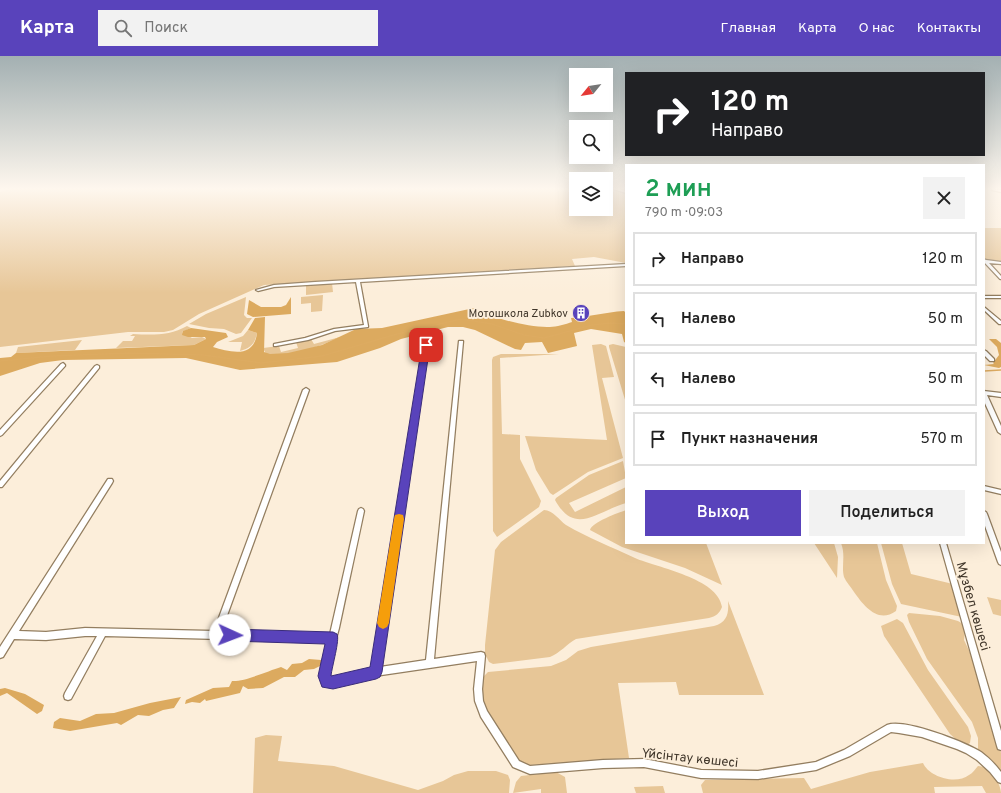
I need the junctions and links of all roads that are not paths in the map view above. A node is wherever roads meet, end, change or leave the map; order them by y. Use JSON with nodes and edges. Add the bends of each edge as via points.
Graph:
{"nodes":[{"id":1,"x":985,"y":261,"type":"edge"},
{"id":2,"x":1001,"y":263,"type":"edge"},
{"id":3,"x":625,"y":265,"type":"edge"},
{"id":4,"x":1001,"y":278,"type":"edge"},
{"id":5,"x":358,"y":281,"type":"junction"},
{"id":6,"x":258,"y":290,"type":"dead end"},
{"id":7,"x":985,"y":297,"type":"edge"},
{"id":8,"x":1001,"y":298,"type":"edge"},
{"id":9,"x":985,"y":309,"type":"edge"},
{"id":10,"x":1001,"y":323,"type":"edge"},
{"id":11,"x":461,"y":342,"type":"dead end"},
{"id":12,"x":276,"y":345,"type":"dead end"},
{"id":13,"x":426,"y":345,"type":"dead end"},
{"id":14,"x":985,"y":353,"type":"edge"},
{"id":15,"x":992,"y":360,"type":"dead end"},
{"id":16,"x":63,"y":365,"type":"dead end"},
{"id":17,"x":97,"y":367,"type":"dead end"},
{"id":18,"x":306,"y":390,"type":"dead end"},
{"id":19,"x":985,"y":394,"type":"edge"},
{"id":20,"x":1001,"y":395,"type":"edge"},
{"id":21,"x":985,"y":396,"type":"edge"},
{"id":22,"x":1001,"y":432,"type":"edge"},
{"id":23,"x":0,"y":434,"type":"edge"},
{"id":24,"x":110,"y":481,"type":"dead end"},
{"id":25,"x":0,"y":485,"type":"edge"},
{"id":26,"x":985,"y":488,"type":"edge"},
{"id":27,"x":1001,"y":492,"type":"edge"},
{"id":28,"x":361,"y":511,"type":"dead end"},
{"id":29,"x":985,"y":517,"type":"edge"},
{"id":30,"x":944,"y":544,"type":"edge"},
{"id":31,"x":1001,"y":562,"type":"edge"},
{"id":32,"x":104,"y":632,"type":"junction"},
{"id":33,"x":14,"y":634,"type":"junction"},
{"id":34,"x":216,"y":635,"type":"junction"},
{"id":35,"x":333,"y":638,"type":"junction"},
{"id":36,"x":0,"y":654,"type":"edge"},
{"id":37,"x":430,"y":664,"type":"junction"},
{"id":38,"x":376,"y":672,"type":"junction"},
{"id":39,"x":68,"y":696,"type":"dead end"},
{"id":40,"x":1001,"y":746,"type":"edge"},
{"id":41,"x":1001,"y":779,"type":"edge"}],
"edges":[{"from":1,"to":2,"type":"street"},
{"from":1,"to":4,"type":"street"},
{"from":3,"to":5,"type":"street"},
{"from":5,"to":6,"type":"street","via":[[274,286]]},
{"from":5,"to":12,"type":"street","via":[[366,326],[334,330]]},
{"from":7,"to":8,"type":"street"},
{"from":9,"to":10,"type":"street"},
{"from":11,"to":37,"type":"street"},
{"from":13,"to":38,"type":"street"},
{"from":14,"to":15,"type":"street"},
{"from":16,"to":23,"type":"street"},
{"from":17,"to":25,"type":"street"},
{"from":18,"to":34,"type":"street"},
{"from":19,"to":20,"type":"street"},
{"from":21,"to":22,"type":"street"},
{"from":24,"to":33,"type":"street"},
{"from":26,"to":27,"type":"street"},
{"from":28,"to":35,"type":"street"},
{"from":29,"to":31,"type":"street"},
{"from":30,"to":40,"type":"street","name":"Мұзбел көшесі"},
{"from":32,"to":33,"type":"street","via":[[46,636]]},
{"from":32,"to":34,"type":"street"},
{"from":32,"to":39,"type":"street"},
{"from":33,"to":36,"type":"street"},
{"from":34,"to":35,"type":"street"},
{"from":35,"to":38,"type":"street","via":[[327,660],[326,682],[333,683]]},
{"from":37,"to":38,"type":"street"},
{"from":37,"to":41,"type":"street","name":"Үйсінтау көшесі","via":[[481,656],[479,701],[492,729],[516,764],[530,770],[644,763],[701,774],[765,774],[816,766],[847,753],[890,728],[898,728],[934,737],[970,751],[983,759]]}]}
